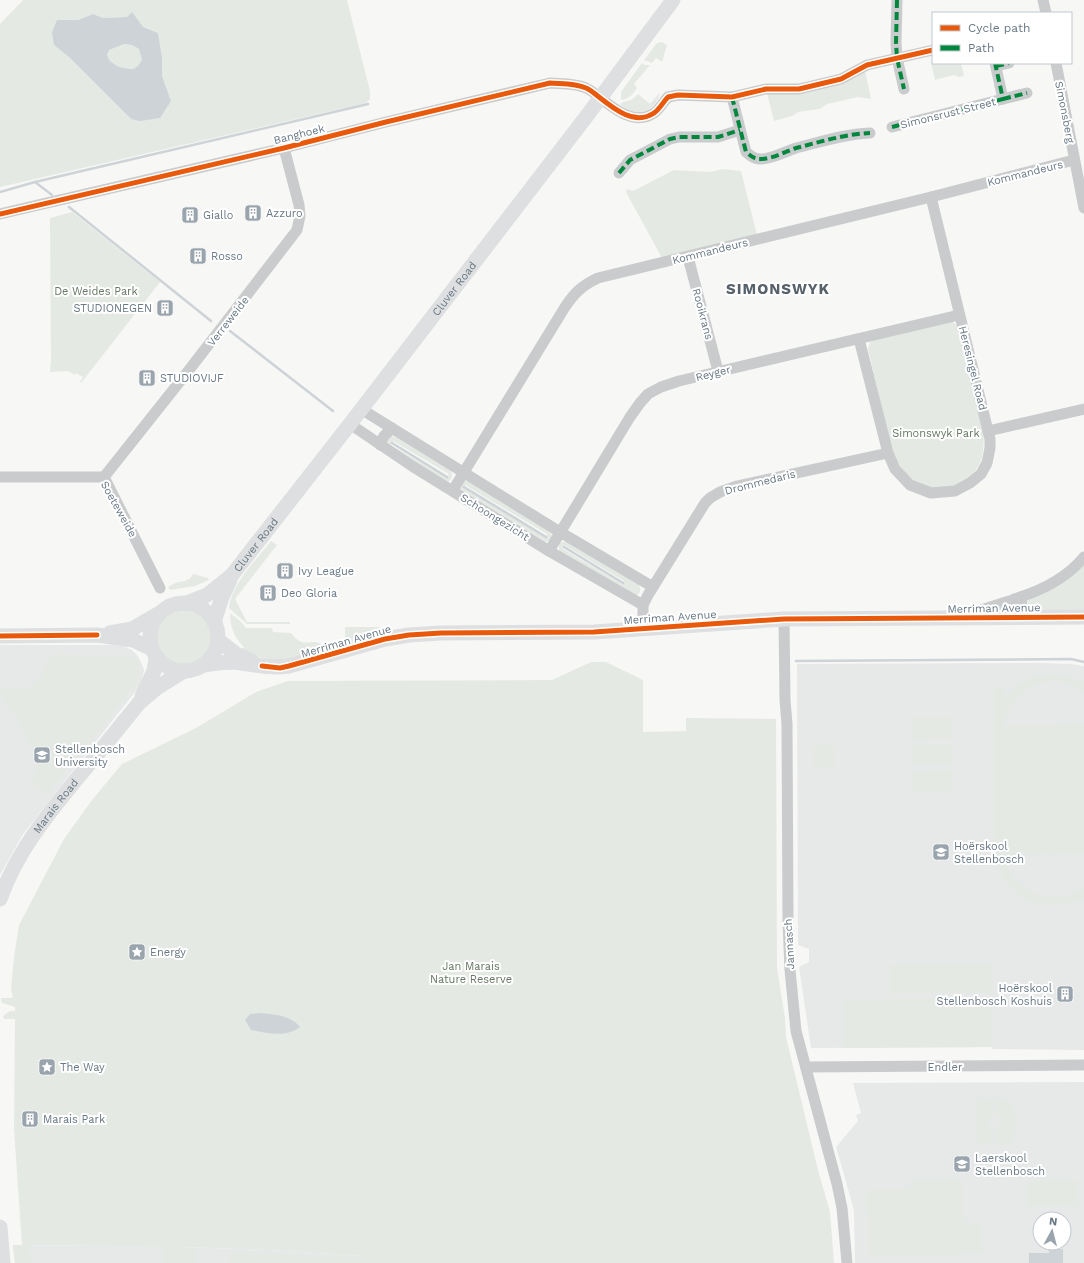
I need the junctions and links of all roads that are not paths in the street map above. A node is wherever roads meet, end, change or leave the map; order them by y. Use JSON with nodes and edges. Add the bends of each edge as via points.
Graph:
{"nodes":[{"id":1,"x":673,"y":0,"type":"edge"},
{"id":2,"x":897,"y":0,"type":"edge"},
{"id":3,"x":1043,"y":0,"type":"edge"},
{"id":4,"x":1046,"y":12,"type":"edge"},
{"id":5,"x":932,"y":50,"type":"edge"},
{"id":6,"x":897,"y":58,"type":"junction"},
{"id":7,"x":1056,"y":64,"type":"edge"},
{"id":8,"x":995,"y":65,"type":"edge"},
{"id":9,"x":904,"y":89,"type":"dead end"},
{"id":10,"x":1027,"y":93,"type":"dead end"},
{"id":11,"x":732,"y":97,"type":"junction"},
{"id":12,"x":600,"y":98,"type":"junction"},
{"id":13,"x":1003,"y":99,"type":"junction"},
{"id":14,"x":892,"y":127,"type":"dead end"},
{"id":15,"x":740,"y":130,"type":"junction"},
{"id":16,"x":870,"y":133,"type":"dead end"},
{"id":17,"x":284,"y":148,"type":"junction"},
{"id":18,"x":1074,"y":160,"type":"junction"},
{"id":19,"x":619,"y":173,"type":"dead end"},
{"id":20,"x":931,"y":197,"type":"junction"},
{"id":21,"x":1084,"y":208,"type":"edge"},
{"id":22,"x":0,"y":214,"type":"edge"},
{"id":23,"x":688,"y":257,"type":"junction"},
{"id":24,"x":960,"y":315,"type":"junction"},
{"id":25,"x":859,"y":339,"type":"junction"},
{"id":26,"x":718,"y":371,"type":"junction"},
{"id":27,"x":361,"y":409,"type":"junction"},
{"id":28,"x":1084,"y":409,"type":"edge"},
{"id":29,"x":350,"y":424,"type":"junction"},
{"id":30,"x":392,"y":428,"type":"junction"},
{"id":31,"x":988,"y":431,"type":"junction"},
{"id":32,"x":380,"y":445,"type":"junction"},
{"id":33,"x":888,"y":453,"type":"junction"},
{"id":34,"x":463,"y":473,"type":"junction"},
{"id":35,"x":0,"y":477,"type":"edge"},
{"id":36,"x":104,"y":477,"type":"junction"},
{"id":37,"x":453,"y":490,"type":"junction"},
{"id":38,"x":560,"y":532,"type":"junction"},
{"id":39,"x":549,"y":550,"type":"junction"},
{"id":40,"x":1084,"y":557,"type":"edge"},
{"id":41,"x":232,"y":575,"type":"junction"},
{"id":42,"x":653,"y":587,"type":"junction"},
{"id":43,"x":160,"y":588,"type":"dead end"},
{"id":44,"x":1015,"y":599,"type":"junction"},
{"id":45,"x":187,"y":603,"type":"junction"},
{"id":46,"x":643,"y":606,"type":"junction"},
{"id":47,"x":159,"y":614,"type":"junction"},
{"id":48,"x":1084,"y":617,"type":"edge"},
{"id":49,"x":978,"y":618,"type":"junction"},
{"id":50,"x":1023,"y":618,"type":"junction"},
{"id":51,"x":784,"y":619,"type":"junction"},
{"id":52,"x":214,"y":622,"type":"junction"},
{"id":53,"x":643,"y":628,"type":"junction"},
{"id":54,"x":97,"y":635,"type":"junction"},
{"id":55,"x":0,"y":636,"type":"edge"},
{"id":56,"x":218,"y":640,"type":"junction"},
{"id":57,"x":154,"y":653,"type":"junction"},
{"id":58,"x":204,"y":665,"type":"junction"},
{"id":59,"x":262,"y":666,"type":"junction"},
{"id":60,"x":184,"y":671,"type":"junction"},
{"id":61,"x":139,"y":703,"type":"junction"},
{"id":62,"x":0,"y":899,"type":"edge"},
{"id":63,"x":1084,"y":1065,"type":"edge"},
{"id":64,"x":806,"y":1067,"type":"junction"},
{"id":65,"x":0,"y":1227,"type":"edge"},
{"id":66,"x":3,"y":1263,"type":"edge"},
{"id":67,"x":847,"y":1263,"type":"edge"}],
"edges":[{"from":1,"to":12,"type":"street","name":"Cluver Road"},
{"from":2,"to":6,"type":"street"},
{"from":3,"to":4,"type":"street"},
{"from":5,"to":6,"type":"street"},
{"from":6,"to":9,"type":"street"},
{"from":6,"to":11,"type":"street","via":[[867,65],[841,79],[799,89],[766,89]]},
{"from":7,"to":18,"type":"street","name":"Simonsberg"},
{"from":8,"to":13,"type":"street","name":"Simonsrust Street"},
{"from":10,"to":13,"type":"street","name":"Simonsrust Street"},
{"from":11,"to":12,"type":"street","via":[[668,97],[654,114],[638,118],[628,116]]},
{"from":11,"to":15,"type":"street"},
{"from":12,"to":17,"type":"street","name":"Banghoek","via":[[588,88],[550,84]]},
{"from":12,"to":27,"type":"street","name":"Cluver Road"},
{"from":13,"to":14,"type":"street","name":"Simonsrust Street"},
{"from":15,"to":16,"type":"street","via":[[746,152],[753,158],[760,159],[857,134]]},
{"from":15,"to":19,"type":"street","via":[[718,137],[670,138],[630,160]]},
{"from":17,"to":22,"type":"street","name":"Banghoek"},
{"from":17,"to":36,"type":"street","name":"Verreweide","via":[[299,205],[300,216],[296,230],[183,379]]},
{"from":18,"to":20,"type":"street","name":"Kommandeurs"},
{"from":18,"to":21,"type":"street","name":"Simonsberg"},
{"from":20,"to":23,"type":"street","name":"Kommandeurs"},
{"from":20,"to":24,"type":"street","name":"Heresingel Road"},
{"from":23,"to":26,"type":"street","name":"Rooikrans"},
{"from":23,"to":34,"type":"street","name":"Kommandeurs","via":[[598,278],[585,284],[565,307]]},
{"from":24,"to":25,"type":"street","name":"Reyger"},
{"from":24,"to":31,"type":"street","name":"Heresingel Road"},
{"from":25,"to":26,"type":"street","name":"Reyger"},
{"from":25,"to":33,"type":"street","name":"Heresingel Road"},
{"from":26,"to":38,"type":"street","name":"Reyger","via":[[661,387],[648,394]]},
{"from":27,"to":29,"type":"street","name":"Cluver Road"},
{"from":27,"to":30,"type":"street","name":"Schoongezicht"},
{"from":28,"to":31,"type":"street"},
{"from":29,"to":32,"type":"street","name":"Schoongezicht"},
{"from":29,"to":41,"type":"street","name":"Cluver Road"},
{"from":30,"to":32,"type":"street"},
{"from":30,"to":34,"type":"street","name":"Schoongezicht"},
{"from":31,"to":33,"type":"street","name":"Heresingel Road","via":[[990,448],[987,463],[981,474],[954,491],[931,493],[910,485],[896,469]]},
{"from":32,"to":37,"type":"street","name":"Schoongezicht"},
{"from":33,"to":42,"type":"street","name":"Drommedaris","via":[[720,492],[710,498],[700,510]]},
{"from":34,"to":37,"type":"street","name":"Kommandeurs"},
{"from":34,"to":38,"type":"street","name":"Schoongezicht"},
{"from":35,"to":36,"type":"street","name":"Soeteweide"},
{"from":36,"to":43,"type":"street","name":"Soeteweide"},
{"from":37,"to":39,"type":"street","name":"Schoongezicht"},
{"from":38,"to":39,"type":"street","name":"Reyger"},
{"from":38,"to":42,"type":"street","name":"Schoongezicht"},
{"from":39,"to":46,"type":"street","name":"Schoongezicht"},
{"from":40,"to":44,"type":"street","via":[[1063,578]]},
{"from":41,"to":45,"type":"street","name":"Cluver Road","via":[[207,595]]},
{"from":41,"to":52,"type":"street","name":"Cluver Road"},
{"from":42,"to":46,"type":"street","name":"Drommedaris"},
{"from":44,"to":49,"type":"street","via":[[978,610]]},
{"from":44,"to":50,"type":"street"},
{"from":45,"to":47,"type":"street","via":[[172,605]]},
{"from":45,"to":52,"type":"street","via":[[200,607]]},
{"from":46,"to":53,"type":"street","name":"Drommedaris"},
{"from":47,"to":54,"type":"street","via":[[132,629]]},
{"from":47,"to":57,"type":"street","via":[[154,620],[150,634]]},
{"from":48,"to":50,"type":"street","name":"Merriman Avenue"},
{"from":49,"to":50,"type":"street","name":"Merriman Avenue"},
{"from":49,"to":51,"type":"street","name":"Merriman Avenue"},
{"from":51,"to":53,"type":"street","name":"Merriman Avenue"},
{"from":51,"to":64,"type":"street","name":"Jannasch","via":[[789,941],[796,1031]]},
{"from":52,"to":56,"type":"street"},
{"from":53,"to":59,"type":"street","name":"Merriman Avenue","via":[[594,632],[409,635],[355,647],[301,664],[280,668]]},
{"from":54,"to":55,"type":"street"},
{"from":54,"to":57,"type":"street","via":[[133,640]]},
{"from":56,"to":58,"type":"street","via":[[214,654]]},
{"from":56,"to":59,"type":"street","name":"Merriman Avenue","via":[[236,654]]},
{"from":57,"to":60,"type":"street","via":[[168,668]]},
{"from":57,"to":61,"type":"street","name":"Marais Road","via":[[154,671]]},
{"from":58,"to":59,"type":"street","name":"Merriman Avenue","via":[[233,662]]},
{"from":58,"to":60,"type":"street"},
{"from":60,"to":61,"type":"street","name":"Marais Road","via":[[158,687]]},
{"from":61,"to":62,"type":"street","name":"Marais Road","via":[[42,822],[20,854]]},
{"from":63,"to":64,"type":"street","name":"Endler"},
{"from":64,"to":67,"type":"street","name":"Jannasch","via":[[837,1184]]},
{"from":65,"to":66,"type":"street"}]}
